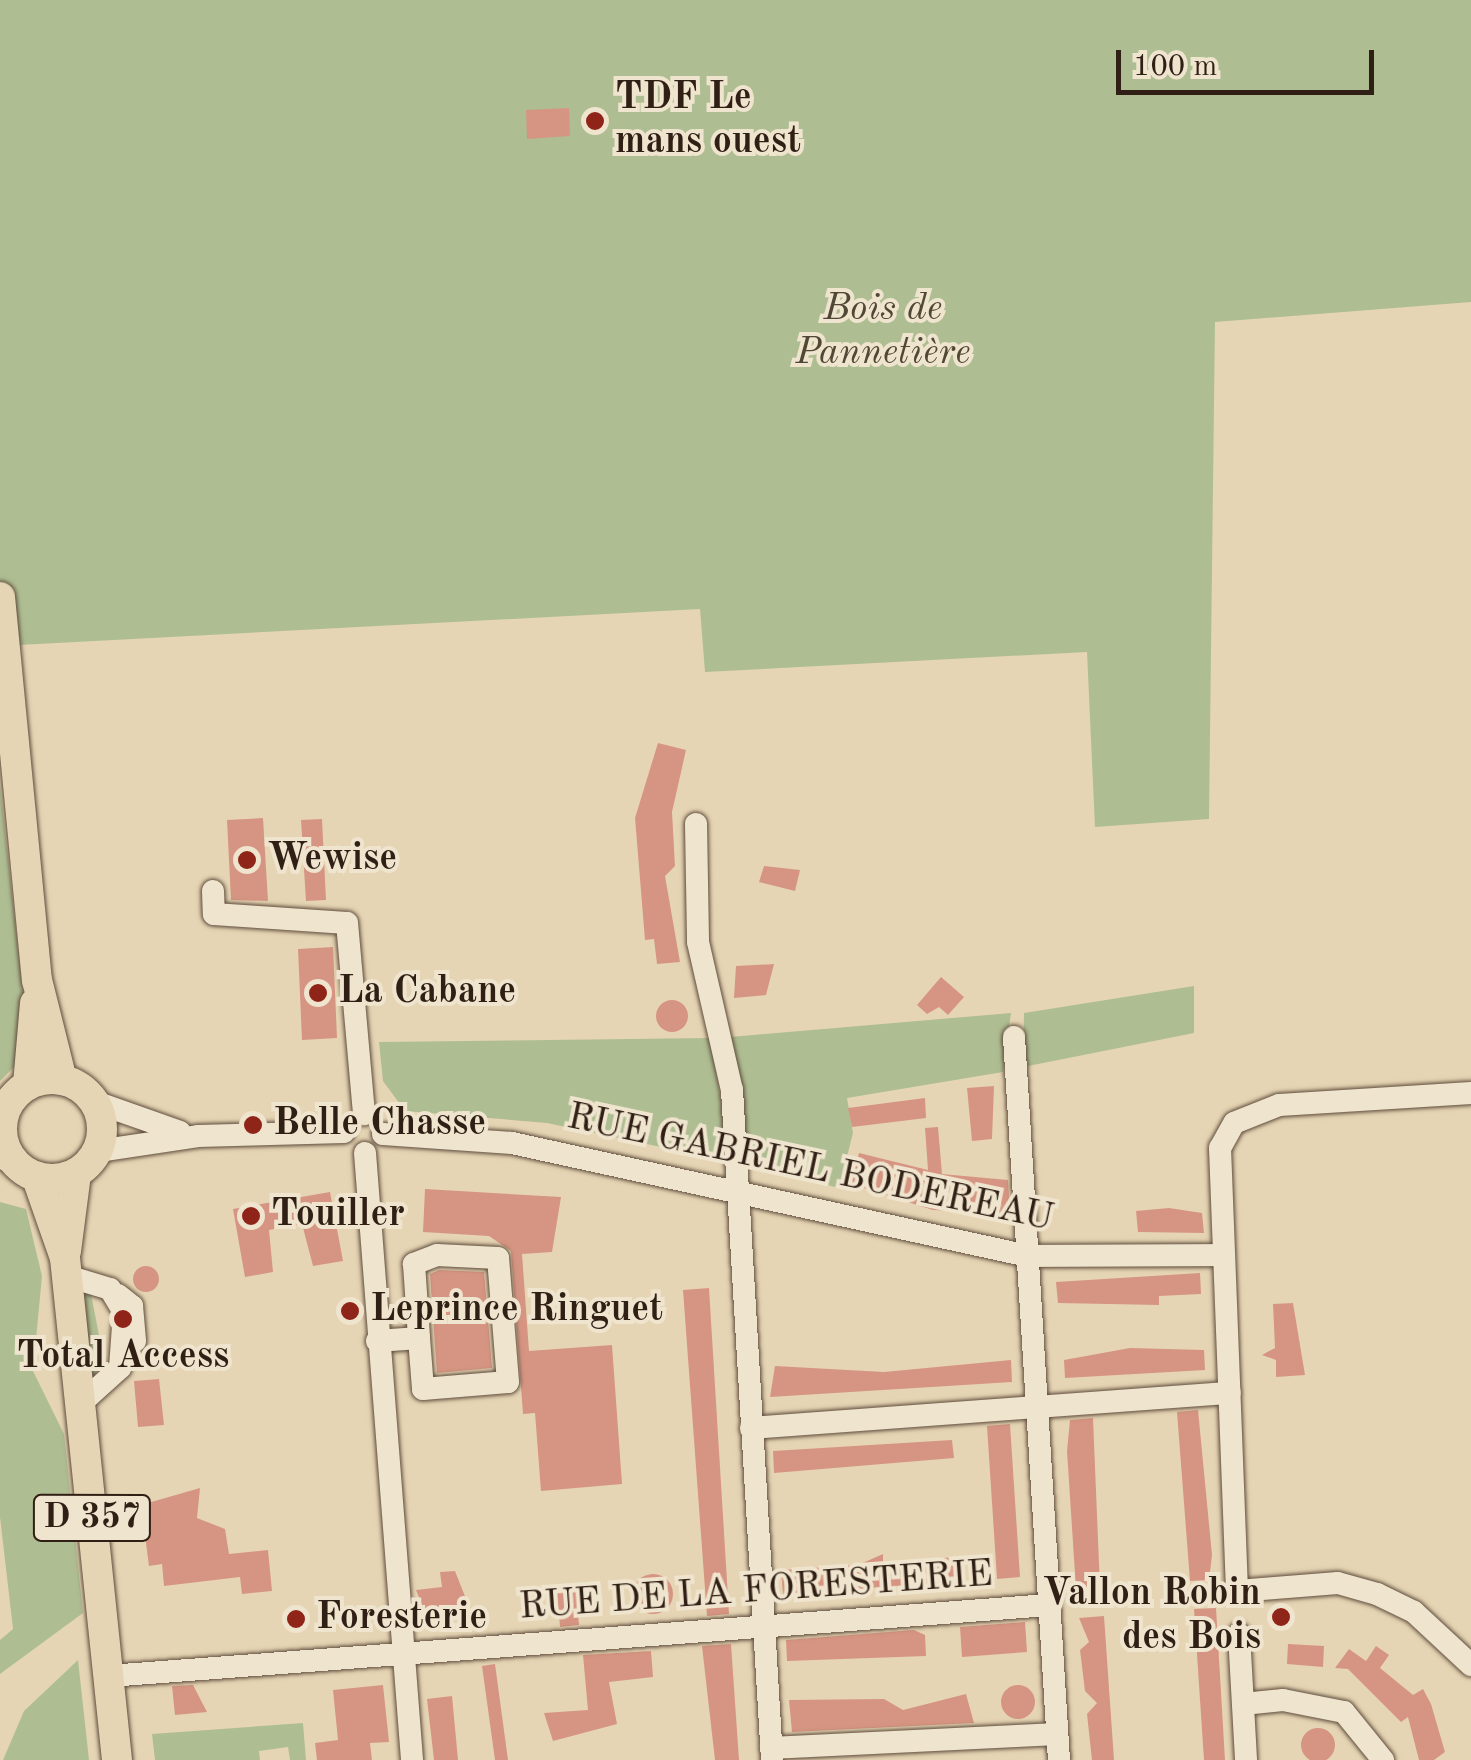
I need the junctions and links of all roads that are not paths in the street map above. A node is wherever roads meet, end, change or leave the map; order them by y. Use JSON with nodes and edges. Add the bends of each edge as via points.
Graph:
{"nodes":[{"id":1,"x":0,"y":597,"type":"edge"},
{"id":2,"x":696,"y":824,"type":"dead end"},
{"id":3,"x":214,"y":891,"type":"dead end"},
{"id":4,"x":37,"y":980,"type":"junction"},
{"id":5,"x":1014,"y":1037,"type":"dead end"},
{"id":6,"x":62,"y":1080,"type":"junction"},
{"id":7,"x":1471,"y":1092,"type":"edge"},
{"id":8,"x":12,"y":1098,"type":"edge"},
{"id":9,"x":95,"y":1102,"type":"junction"},
{"id":10,"x":364,"y":1114,"type":"junction"},
{"id":11,"x":344,"y":1132,"type":"junction"},
{"id":12,"x":383,"y":1134,"type":"junction"},
{"id":13,"x":198,"y":1136,"type":"junction"},
{"id":14,"x":98,"y":1152,"type":"junction"},
{"id":15,"x":365,"y":1153,"type":"junction"},
{"id":16,"x":18,"y":1166,"type":"edge"},
{"id":17,"x":76,"y":1174,"type":"junction"},
{"id":18,"x":739,"y":1186,"type":"junction"},
{"id":19,"x":1224,"y":1255,"type":"junction"},
{"id":20,"x":1028,"y":1256,"type":"junction"},
{"id":21,"x":66,"y":1267,"type":"junction"},
{"id":22,"x":419,"y":1338,"type":"junction"},
{"id":23,"x":378,"y":1341,"type":"junction"},
{"id":24,"x":1230,"y":1394,"type":"junction"},
{"id":25,"x":80,"y":1404,"type":"junction"},
{"id":26,"x":1037,"y":1408,"type":"junction"},
{"id":27,"x":751,"y":1428,"type":"junction"},
{"id":28,"x":1049,"y":1605,"type":"junction"},
{"id":29,"x":764,"y":1626,"type":"junction"},
{"id":30,"x":1239,"y":1634,"type":"dead end"},
{"id":31,"x":400,"y":1654,"type":"junction"},
{"id":32,"x":1471,"y":1665,"type":"edge"},
{"id":33,"x":109,"y":1676,"type":"junction"},
{"id":34,"x":1242,"y":1704,"type":"junction"},
{"id":35,"x":1057,"y":1734,"type":"junction"},
{"id":36,"x":771,"y":1754,"type":"edge"},
{"id":37,"x":118,"y":1760,"type":"edge"},
{"id":38,"x":412,"y":1760,"type":"edge"},
{"id":39,"x":1059,"y":1760,"type":"edge"},
{"id":40,"x":1246,"y":1760,"type":"edge"},
{"id":41,"x":1383,"y":1760,"type":"edge"}],
"edges":[{"from":1,"to":4,"type":"main road"},
{"from":2,"to":18,"type":"street","via":[[698,942],[732,1090]]},
{"from":3,"to":10,"type":"street","via":[[214,914],[338,918],[351,932]]},
{"from":4,"to":6,"type":"main road"},
{"from":4,"to":8,"type":"main road"},
{"from":5,"to":20,"type":"street"},
{"from":6,"to":8,"type":"main road"},
{"from":6,"to":9,"type":"main road"},
{"from":7,"to":19,"type":"street","via":[[1248,1116],[1220,1148]]},
{"from":8,"to":16,"type":"main road","via":[[2,1134]]},
{"from":9,"to":13,"type":"street"},
{"from":9,"to":14,"type":"main road"},
{"from":10,"to":11,"type":"street"},
{"from":10,"to":12,"type":"street"},
{"from":11,"to":13,"type":"street"},
{"from":11,"to":15,"type":"street"},
{"from":12,"to":15,"type":"street"},
{"from":12,"to":18,"type":"street","name":"RUE GABRIEL BODEREAU","via":[[512,1142]]},
{"from":13,"to":14,"type":"street"},
{"from":14,"to":17,"type":"main road"},
{"from":15,"to":23,"type":"street"},
{"from":16,"to":17,"type":"main road"},
{"from":16,"to":21,"type":"main road","number":"D 357"},
{"from":17,"to":21,"type":"main road","number":"D 357"},
{"from":18,"to":20,"type":"street","name":"RUE GABRIEL BODEREAU"},
{"from":18,"to":27,"type":"street"},
{"from":19,"to":20,"type":"street","name":"RUE GABRIEL BODEREAU"},
{"from":19,"to":24,"type":"street"},
{"from":20,"to":26,"type":"street"},
{"from":21,"to":25,"type":"main road","number":"D 357"},
{"from":21,"to":25,"type":"street","via":[[133,1321],[136,1343]]},
{"from":22,"to":22,"type":"street","via":[[423,1389],[508,1382],[498,1258],[436,1254],[414,1264]]},
{"from":22,"to":23,"type":"street"},
{"from":23,"to":31,"type":"street"},
{"from":24,"to":26,"type":"street"},
{"from":24,"to":32,"type":"street","via":[[1236,1591],[1338,1583],[1377,1594],[1435,1628]]},
{"from":25,"to":33,"type":"main road","number":"D 357"},
{"from":26,"to":27,"type":"street"},
{"from":26,"to":28,"type":"street"},
{"from":27,"to":29,"type":"street"},
{"from":28,"to":29,"type":"street","name":"RUE DE LA FORESTERIE"},
{"from":28,"to":35,"type":"street"},
{"from":29,"to":31,"type":"street","name":"RUE DE LA FORESTERIE","via":[[474,1657]]},
{"from":29,"to":36,"type":"street"},
{"from":30,"to":34,"type":"street"},
{"from":31,"to":33,"type":"street","name":"RUE DE LA FORESTERIE"},
{"from":31,"to":38,"type":"street"},
{"from":33,"to":37,"type":"main road","number":"D 357"},
{"from":34,"to":40,"type":"street"},
{"from":34,"to":41,"type":"street","via":[[1283,1700],[1344,1712]]},
{"from":35,"to":36,"type":"street"},
{"from":35,"to":39,"type":"street"}]}
